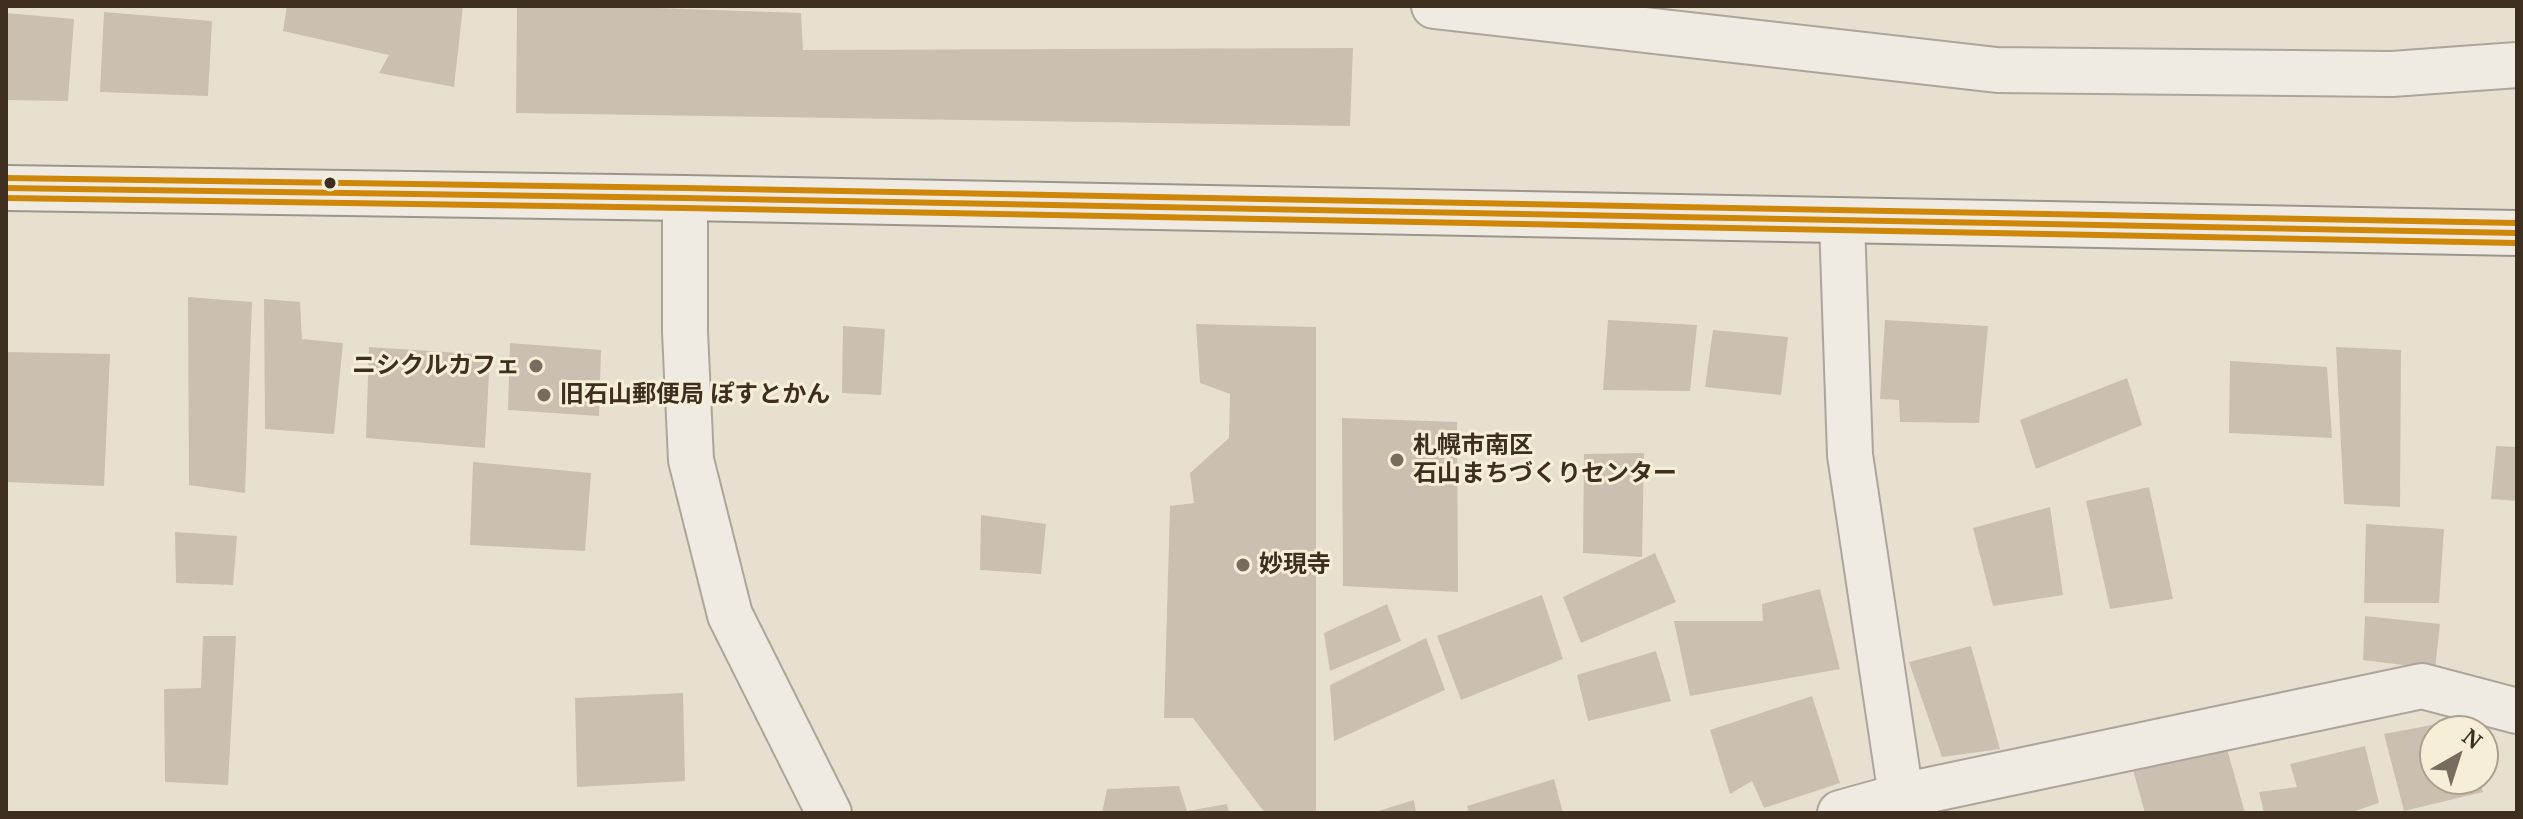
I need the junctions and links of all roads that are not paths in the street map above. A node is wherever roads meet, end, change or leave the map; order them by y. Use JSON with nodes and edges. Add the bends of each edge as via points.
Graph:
{"nodes":[{"id":1,"x":1434,"y":6,"type":"edge"},
{"id":2,"x":2517,"y":65,"type":"edge"},
{"id":3,"x":6,"y":188,"type":"edge"},
{"id":4,"x":685,"y":198,"type":"junction"},
{"id":5,"x":1842,"y":222,"type":"junction"},
{"id":6,"x":2517,"y":233,"type":"edge"},
{"id":7,"x":2517,"y":711,"type":"edge"},
{"id":8,"x":1901,"y":796,"type":"junction"},
{"id":9,"x":829,"y":813,"type":"edge"},
{"id":10,"x":1840,"y":813,"type":"edge"}],
"edges":[{"from":1,"to":2,"type":"street","via":[[1997,70],[2392,74]]},
{"from":3,"to":4,"type":"street"},
{"from":4,"to":5,"type":"street"},
{"from":4,"to":9,"type":"street","via":[[691,460],[730,615]]},
{"from":5,"to":6,"type":"street"},
{"from":5,"to":8,"type":"street","via":[[1850,455]]},
{"from":7,"to":8,"type":"street","via":[[2422,686]]},
{"from":8,"to":10,"type":"street"}]}
